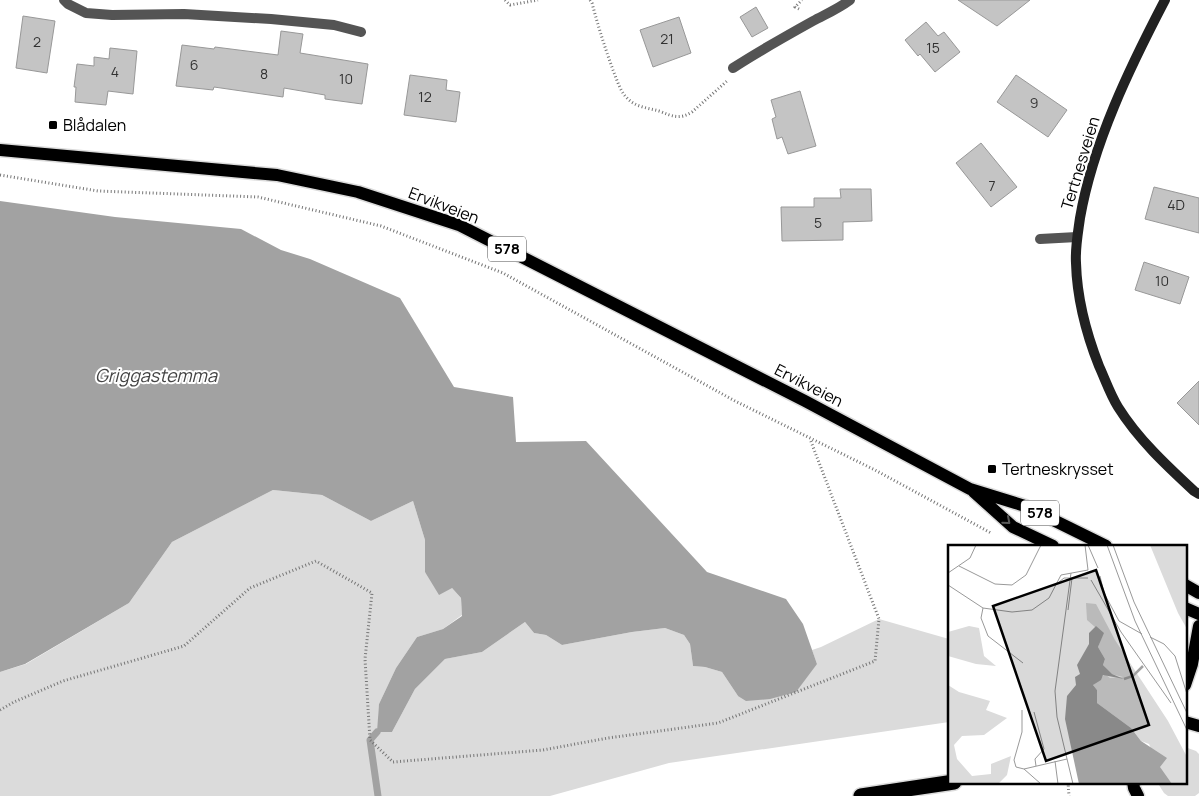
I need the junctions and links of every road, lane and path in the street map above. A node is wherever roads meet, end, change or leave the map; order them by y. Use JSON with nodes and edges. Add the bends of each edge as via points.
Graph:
{"nodes":[{"id":1,"x":64,"y":0,"type":"edge"},
{"id":2,"x":505,"y":0,"type":"edge"},
{"id":3,"x":538,"y":0,"type":"edge"},
{"id":4,"x":590,"y":0,"type":"edge"},
{"id":5,"x":850,"y":0,"type":"edge"},
{"id":6,"x":1165,"y":0,"type":"edge"},
{"id":7,"x":361,"y":32,"type":"dead end"},
{"id":8,"x":733,"y":68,"type":"joint"},
{"id":9,"x":0,"y":150,"type":"edge"},
{"id":10,"x":0,"y":175,"type":"edge"},
{"id":11,"x":1077,"y":237,"type":"junction"},
{"id":12,"x":1040,"y":239,"type":"dead end"},
{"id":13,"x":810,"y":439,"type":"junction"},
{"id":14,"x":970,"y":489,"type":"junction"},
{"id":15,"x":1197,"y":494,"type":"edge"},
{"id":16,"x":992,"y":534,"type":"dead end"},
{"id":17,"x":1051,"y":545,"type":"edge"},
{"id":18,"x":1104,"y":545,"type":"edge"},
{"id":19,"x":1186,"y":586,"type":"edge"},
{"id":20,"x":1199,"y":593,"type":"edge"},
{"id":21,"x":1186,"y":608,"type":"edge"},
{"id":22,"x":1199,"y":614,"type":"edge"},
{"id":23,"x":1199,"y":626,"type":"edge"},
{"id":24,"x":1186,"y":682,"type":"edge"},
{"id":25,"x":0,"y":710,"type":"edge"},
{"id":26,"x":1186,"y":722,"type":"edge"},
{"id":27,"x":1199,"y":726,"type":"edge"},
{"id":28,"x":948,"y":783,"type":"edge"},
{"id":29,"x":1133,"y":784,"type":"edge"},
{"id":30,"x":861,"y":796,"type":"edge"},
{"id":31,"x":1138,"y":796,"type":"edge"}],
"edges":[{"from":1,"to":7,"type":"street","via":[[86,13],[271,19],[334,25]]},
{"from":2,"to":3,"type":"path","via":[[510,5]]},
{"from":4,"to":8,"type":"path","via":[[620,89],[638,105],[672,116],[686,116],[727,81]]},
{"from":5,"to":8,"type":"street"},
{"from":6,"to":11,"type":"main road","name":"Tertnesveien","via":[[1125,83],[1095,157],[1084,193]]},
{"from":9,"to":14,"type":"main road","name":"Ervikveien","number":"578","via":[[277,175],[358,192],[459,225]]},
{"from":10,"to":13,"type":"path","via":[[98,191],[258,197],[381,226],[503,273]]},
{"from":11,"to":12,"type":"street"},
{"from":11,"to":15,"type":"main road","name":"Tertnesveien","via":[[1077,285],[1084,319],[1092,348],[1117,406],[1146,445]]},
{"from":13,"to":16,"type":"path","via":[[875,470]]},
{"from":13,"to":25,"type":"path","via":[[879,619],[875,661],[718,723],[543,750],[393,762],[370,740],[365,658],[372,593],[316,561],[250,588],[184,646],[63,681]]},
{"from":14,"to":17,"type":"main road","name":"Ervikveien","number":"578","one_way":true,"via":[[1013,526]]},
{"from":14,"to":18,"type":"main road","name":"Ervikveien","number":"578","via":[[1025,506]]},
{"from":19,"to":20,"type":"main road"},
{"from":21,"to":22,"type":"main road"},
{"from":23,"to":24,"type":"main road"},
{"from":26,"to":27,"type":"main road"},
{"from":28,"to":30,"type":"highway"},
{"from":29,"to":31,"type":"main road"}]}
